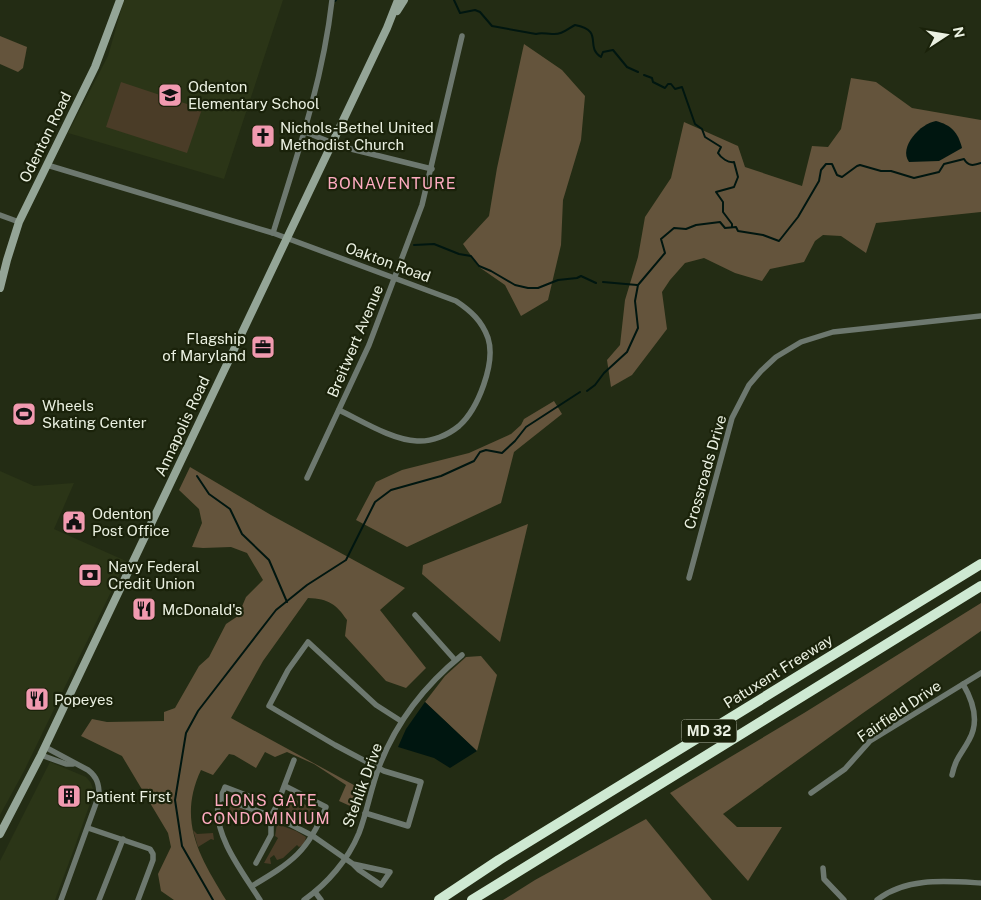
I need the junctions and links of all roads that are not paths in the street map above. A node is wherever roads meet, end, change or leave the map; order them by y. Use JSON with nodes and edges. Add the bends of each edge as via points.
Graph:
{"nodes":[{"id":1,"x":120,"y":0,"type":"edge"},
{"id":2,"x":332,"y":0,"type":"edge"},
{"id":3,"x":398,"y":0,"type":"edge"},
{"id":4,"x":404,"y":0,"type":"edge"},
{"id":5,"x":387,"y":28,"type":"junction"},
{"id":6,"x":462,"y":36,"type":"dead end"},
{"id":7,"x":305,"y":132,"type":"junction"},
{"id":8,"x":332,"y":143,"type":"junction"},
{"id":9,"x":47,"y":166,"type":"junction"},
{"id":10,"x":432,"y":169,"type":"junction"},
{"id":11,"x":0,"y":215,"type":"edge"},
{"id":12,"x":20,"y":222,"type":"junction"},
{"id":13,"x":273,"y":233,"type":"junction"},
{"id":14,"x":287,"y":238,"type":"junction"},
{"id":15,"x":395,"y":278,"type":"junction"},
{"id":16,"x":0,"y":288,"type":"edge"},
{"id":17,"x":981,"y":316,"type":"edge"},
{"id":18,"x":339,"y":410,"type":"junction"},
{"id":19,"x":307,"y":478,"type":"dead end"},
{"id":20,"x":981,"y":564,"type":"edge"},
{"id":21,"x":689,"y":578,"type":"dead end"},
{"id":22,"x":981,"y":586,"type":"edge"},
{"id":23,"x":415,"y":615,"type":"dead end"},
{"id":24,"x":462,"y":655,"type":"dead end"},
{"id":25,"x":455,"y":660,"type":"junction"},
{"id":26,"x":981,"y":673,"type":"edge"},
{"id":27,"x":963,"y":684,"type":"junction"},
{"id":28,"x":401,"y":721,"type":"junction"},
{"id":29,"x":45,"y":747,"type":"junction"},
{"id":30,"x":41,"y":755,"type":"junction"},
{"id":31,"x":294,"y":760,"type":"dead end"},
{"id":32,"x":73,"y":764,"type":"junction"},
{"id":33,"x":378,"y":768,"type":"junction"},
{"id":34,"x":952,"y":776,"type":"dead end"},
{"id":35,"x":285,"y":786,"type":"junction"},
{"id":36,"x":810,"y":793,"type":"dead end"},
{"id":37,"x":221,"y":798,"type":"junction"},
{"id":38,"x":259,"y":800,"type":"dead end"},
{"id":39,"x":365,"y":813,"type":"junction"},
{"id":40,"x":271,"y":816,"type":"junction"},
{"id":41,"x":88,"y":828,"type":"junction"},
{"id":42,"x":0,"y":834,"type":"edge"},
{"id":43,"x":313,"y":836,"type":"junction"},
{"id":44,"x":122,"y":839,"type":"junction"},
{"id":45,"x":345,"y":857,"type":"junction"},
{"id":46,"x":256,"y":863,"type":"dead end"},
{"id":47,"x":353,"y":864,"type":"junction"},
{"id":48,"x":823,"y":868,"type":"dead end"},
{"id":49,"x":981,"y":883,"type":"edge"},
{"id":50,"x":252,"y":886,"type":"junction"},
{"id":51,"x":315,"y":892,"type":"junction"},
{"id":52,"x":61,"y":900,"type":"edge"},
{"id":53,"x":99,"y":900,"type":"edge"},
{"id":54,"x":138,"y":900,"type":"edge"},
{"id":55,"x":260,"y":900,"type":"edge"},
{"id":56,"x":304,"y":900,"type":"edge"},
{"id":57,"x":321,"y":900,"type":"edge"},
{"id":58,"x":439,"y":900,"type":"edge"},
{"id":59,"x":472,"y":900,"type":"edge"},
{"id":60,"x":844,"y":900,"type":"edge"},
{"id":61,"x":877,"y":900,"type":"edge"}],
"edges":[{"from":1,"to":9,"type":"main road","name":"Odenton Road","via":[[95,67]]},
{"from":2,"to":7,"type":"street","via":[[320,76]]},
{"from":3,"to":5,"type":"main road","name":"Annapolis Road"},
{"from":4,"to":5,"type":"main road","name":"Annapolis Road"},
{"from":5,"to":8,"type":"main road","name":"Annapolis Road"},
{"from":6,"to":10,"type":"street","name":"Breitwert Avenue"},
{"from":7,"to":8,"type":"street"},
{"from":7,"to":13,"type":"street"},
{"from":8,"to":10,"type":"street"},
{"from":8,"to":14,"type":"main road","name":"Annapolis Road"},
{"from":9,"to":12,"type":"main road","name":"Odenton Road"},
{"from":9,"to":13,"type":"street","name":"Oakton Road"},
{"from":10,"to":15,"type":"street","name":"Breitwert Avenue"},
{"from":11,"to":12,"type":"street"},
{"from":12,"to":16,"type":"main road","name":"Odenton Road"},
{"from":13,"to":14,"type":"street","name":"Oakton Road"},
{"from":14,"to":15,"type":"street","name":"Oakton Road"},
{"from":14,"to":29,"type":"main road","name":"Annapolis Road"},
{"from":15,"to":18,"type":"street","name":"Breitwert Avenue"},
{"from":15,"to":18,"type":"street","name":"Oakton Road","via":[[456,301],[471,310],[481,322],[490,353],[489,369],[480,393],[468,417],[460,425],[444,436],[419,441],[395,437]]},
{"from":17,"to":21,"type":"street","name":"Crossroads Drive","via":[[833,332],[794,346],[776,357],[761,371],[732,418]]},
{"from":18,"to":19,"type":"street","name":"Breitwert Avenue"},
{"from":20,"to":58,"type":"highway","name":"Patuxent Freeway","number":"MD 32"},
{"from":22,"to":59,"type":"highway","number":"MD 32"},
{"from":23,"to":25,"type":"street"},
{"from":24,"to":25,"type":"street","name":"Stehlik Drive"},
{"from":25,"to":28,"type":"street","name":"Stehlik Drive","via":[[419,696]]},
{"from":26,"to":27,"type":"street","name":"Fairfield Drive"},
{"from":27,"to":34,"type":"street","via":[[973,704],[975,724],[969,741],[955,761]]},
{"from":27,"to":36,"type":"street","name":"Fairfield Drive","via":[[870,741],[844,770]]},
{"from":28,"to":33,"type":"street","name":"Stehlik Drive"},
{"from":28,"to":33,"type":"street","via":[[376,705],[308,642],[288,670],[269,706]]},
{"from":29,"to":30,"type":"main road","name":"Annapolis Road"},
{"from":29,"to":32,"type":"street","via":[[68,758]]},
{"from":30,"to":32,"type":"street"},
{"from":30,"to":42,"type":"main road","name":"Annapolis Road"},
{"from":31,"to":35,"type":"street"},
{"from":32,"to":41,"type":"street","via":[[94,775],[99,786]]},
{"from":33,"to":39,"type":"street","name":"Stehlik Drive"},
{"from":33,"to":39,"type":"street","via":[[421,782],[408,826]]},
{"from":35,"to":40,"type":"street"},
{"from":35,"to":43,"type":"street","via":[[326,807]]},
{"from":37,"to":38,"type":"street","via":[[225,787]]},
{"from":37,"to":40,"type":"street"},
{"from":37,"to":50,"type":"street","via":[[218,806],[223,836]]},
{"from":39,"to":45,"type":"street","name":"Stehlik Drive"},
{"from":40,"to":43,"type":"street"},
{"from":40,"to":46,"type":"street","via":[[272,835]]},
{"from":41,"to":44,"type":"street"},
{"from":41,"to":52,"type":"street"},
{"from":43,"to":45,"type":"street"},
{"from":43,"to":50,"type":"street","via":[[291,861]]},
{"from":44,"to":53,"type":"street"},
{"from":44,"to":54,"type":"street","via":[[150,849],[153,854]]},
{"from":45,"to":47,"type":"street"},
{"from":45,"to":51,"type":"street","name":"Stehlik Drive"},
{"from":47,"to":47,"type":"street","via":[[360,865],[390,872],[381,885]]},
{"from":48,"to":60,"type":"street","via":[[824,879]]},
{"from":49,"to":61,"type":"street","via":[[917,883],[894,890]]},
{"from":50,"to":55,"type":"street"},
{"from":51,"to":56,"type":"street","name":"Stehlik Drive"},
{"from":51,"to":57,"type":"street"}]}
